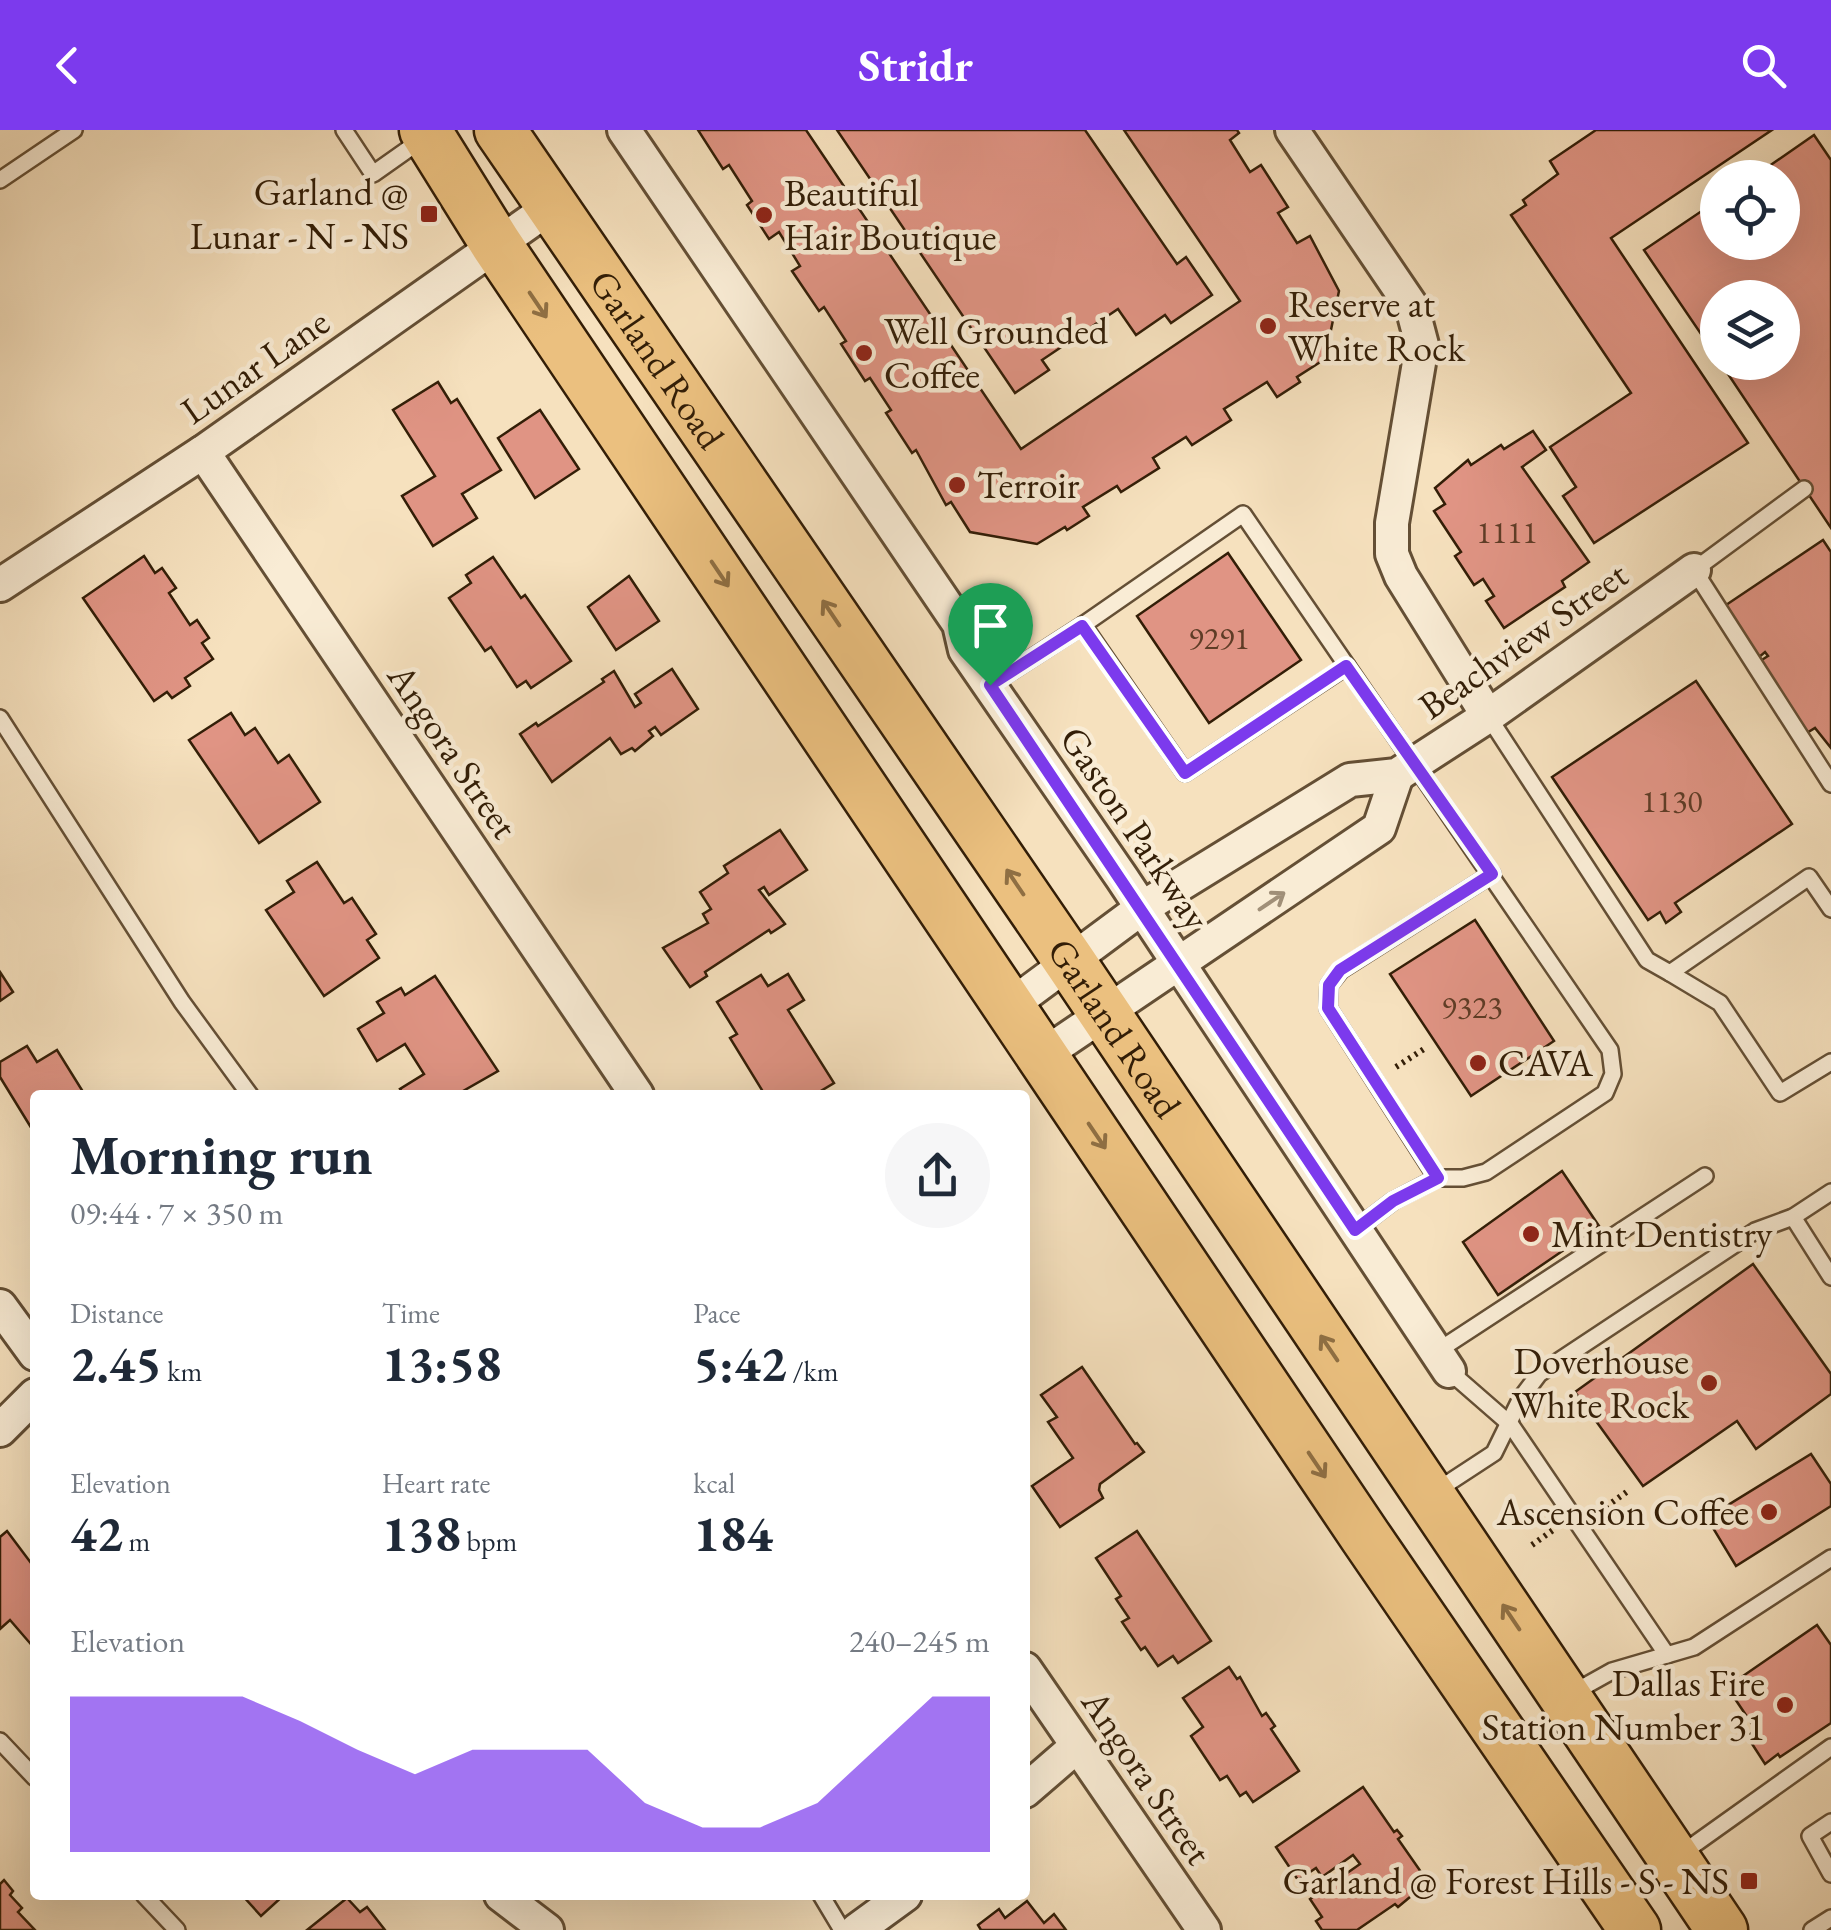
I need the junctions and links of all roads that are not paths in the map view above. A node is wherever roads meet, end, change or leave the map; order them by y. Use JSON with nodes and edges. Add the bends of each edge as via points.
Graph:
{"nodes":[{"id":1,"x":74,"y":130,"type":"edge"},
{"id":2,"x":344,"y":130,"type":"edge"},
{"id":3,"x":500,"y":130,"type":"edge"},
{"id":4,"x":1292,"y":130,"type":"edge"},
{"id":5,"x":429,"y":132,"type":"edge"},
{"id":6,"x":635,"y":133,"type":"edge"},
{"id":7,"x":0,"y":180,"type":"edge"},
{"id":8,"x":552,"y":206,"type":"junction"},
{"id":9,"x":496,"y":244,"type":"junction"},
{"id":10,"x":203,"y":452,"type":"junction"},
{"id":11,"x":1804,"y":489,"type":"dead end"},
{"id":12,"x":1694,"y":570,"type":"junction"},
{"id":13,"x":0,"y":585,"type":"edge"},
{"id":14,"x":1082,"y":626,"type":"junction"},
{"id":15,"x":1346,"y":666,"type":"junction"},
{"id":16,"x":990,"y":685,"type":"junction"},
{"id":17,"x":1488,"y":716,"type":"junction"},
{"id":18,"x":0,"y":718,"type":"edge"},
{"id":19,"x":1405,"y":769,"type":"junction"},
{"id":20,"x":1831,"y":784,"type":"edge"},
{"id":21,"x":1492,"y":874,"type":"junction"},
{"id":22,"x":1142,"y":908,"type":"junction"},
{"id":23,"x":1831,"y":909,"type":"edge"},
{"id":24,"x":1070,"y":962,"type":"junction"},
{"id":25,"x":1179,"y":964,"type":"junction"},
{"id":26,"x":1670,"y":973,"type":"junction"},
{"id":27,"x":1010,"y":1006,"type":"junction"},
{"id":28,"x":1104,"y":1014,"type":"junction"},
{"id":29,"x":1043,"y":1056,"type":"junction"},
{"id":30,"x":1831,"y":1062,"type":"edge"},
{"id":31,"x":246,"y":1090,"type":"edge"},
{"id":32,"x":634,"y":1090,"type":"edge"},
{"id":33,"x":1705,"y":1176,"type":"dead end"},
{"id":34,"x":1438,"y":1178,"type":"junction"},
{"id":35,"x":1831,"y":1192,"type":"edge"},
{"id":36,"x":1792,"y":1218,"type":"junction"},
{"id":37,"x":1355,"y":1230,"type":"junction"},
{"id":38,"x":1831,"y":1277,"type":"edge"},
{"id":39,"x":0,"y":1306,"type":"edge"},
{"id":40,"x":30,"y":1347,"type":"edge"},
{"id":41,"x":1442,"y":1361,"type":"junction"},
{"id":42,"x":30,"y":1400,"type":"edge"},
{"id":43,"x":1510,"y":1424,"type":"junction"},
{"id":44,"x":0,"y":1430,"type":"edge"},
{"id":45,"x":1428,"y":1496,"type":"junction"},
{"id":46,"x":1365,"y":1536,"type":"junction"},
{"id":47,"x":1831,"y":1558,"type":"edge"},
{"id":48,"x":1667,"y":1655,"type":"junction"},
{"id":49,"x":1030,"y":1676,"type":"edge"},
{"id":50,"x":1566,"y":1697,"type":"junction"},
{"id":51,"x":0,"y":1741,"type":"edge"},
{"id":52,"x":1077,"y":1746,"type":"junction"},
{"id":53,"x":1831,"y":1747,"type":"edge"},
{"id":54,"x":30,"y":1773,"type":"edge"},
{"id":55,"x":1623,"y":1784,"type":"junction"},
{"id":56,"x":1030,"y":1787,"type":"edge"},
{"id":57,"x":1831,"y":1822,"type":"edge"},
{"id":58,"x":1564,"y":1825,"type":"junction"},
{"id":59,"x":1827,"y":1856,"type":"edge"},
{"id":60,"x":1673,"y":1859,"type":"junction"},
{"id":61,"x":1831,"y":1874,"type":"edge"},
{"id":62,"x":149,"y":1900,"type":"edge"},
{"id":63,"x":508,"y":1900,"type":"edge"},
{"id":64,"x":824,"y":1900,"type":"edge"},
{"id":65,"x":899,"y":1900,"type":"edge"},
{"id":66,"x":1831,"y":1918,"type":"edge"},
{"id":67,"x":177,"y":1930,"type":"edge"},
{"id":68,"x":547,"y":1930,"type":"edge"},
{"id":69,"x":842,"y":1930,"type":"edge"},
{"id":70,"x":857,"y":1930,"type":"edge"},
{"id":71,"x":1204,"y":1930,"type":"edge"},
{"id":72,"x":1635,"y":1930,"type":"edge"},
{"id":73,"x":1722,"y":1930,"type":"edge"},
{"id":74,"x":1812,"y":1930,"type":"edge"}],
"edges":[{"from":1,"to":7,"type":"lane"},
{"from":2,"to":5,"type":"lane","via":[[373,174]]},
{"from":3,"to":8,"type":"main road","name":"Garland Road"},
{"from":4,"to":17,"type":"street","via":[[1412,307],[1422,346],[1392,554]]},
{"from":5,"to":9,"type":"main road","name":"Garland Road"},
{"from":6,"to":16,"type":"street","name":"Gaston Parkway","via":[[959,624],[965,650]]},
{"from":8,"to":9,"type":"street","name":"Lunar Lane"},
{"from":24,"to":8,"type":"main road","name":"Garland Road","one_way":true},
{"from":9,"to":10,"type":"street","name":"Lunar Lane"},
{"from":9,"to":27,"type":"main road","name":"Garland Road","one_way":true},
{"from":10,"to":13,"type":"street","name":"Lunar Lane"},
{"from":10,"to":32,"type":"street","name":"Angora Street"},
{"from":11,"to":12,"type":"lane"},
{"from":12,"to":17,"type":"street","name":"Beachview Street"},
{"from":12,"to":20,"type":"lane"},
{"from":14,"to":15,"type":"lane","via":[[1185,773]]},
{"from":14,"to":15,"type":"lane","via":[[1243,514]]},
{"from":14,"to":16,"type":"lane"},
{"from":15,"to":19,"type":"lane"},
{"from":16,"to":22,"type":"street","name":"Gaston Parkway"},
{"from":17,"to":19,"type":"street","name":"Beachview Street"},
{"from":17,"to":26,"type":"lane","via":[[1647,960]]},
{"from":18,"to":31,"type":"lane","via":[[182,1002]]},
{"from":19,"to":21,"type":"lane"},
{"from":19,"to":22,"type":"street","name":"Beachview Street","via":[[1350,780]]},
{"from":25,"to":19,"type":"street","one_way":true,"via":[[1379,828]]},
{"from":21,"to":34,"type":"lane","via":[[1340,970],[1329,985],[1328,1008]]},
{"from":21,"to":34,"type":"lane","via":[[1610,1050],[1614,1074],[1605,1093],[1486,1172]]},
{"from":22,"to":24,"type":"street","name":"Beachview Street"},
{"from":22,"to":25,"type":"street","name":"Gaston Parkway"},
{"from":23,"to":26,"type":"lane","via":[[1809,877]]},
{"from":24,"to":27,"type":"street","name":"Beachview Street"},
{"from":24,"to":28,"type":"main road","name":"Garland Road"},
{"from":25,"to":28,"type":"street"},
{"from":25,"to":37,"type":"street","name":"Gaston Parkway"},
{"from":26,"to":30,"type":"lane","via":[[1720,1003],[1780,1094]]},
{"from":27,"to":29,"type":"main road","name":"Garland Road"},
{"from":28,"to":29,"type":"street"},
{"from":45,"to":28,"type":"main road","name":"Garland Road","one_way":true},
{"from":29,"to":46,"type":"main road","name":"Garland Road","one_way":true},
{"from":33,"to":41,"type":"lane"},
{"from":34,"to":37,"type":"lane"},
{"from":35,"to":36,"type":"lane"},
{"from":36,"to":38,"type":"lane"},
{"from":36,"to":43,"type":"lane","via":[[1755,1231],[1539,1374]]},
{"from":37,"to":41,"type":"street","name":"Gaston Parkway"},
{"from":39,"to":40,"type":"street"},
{"from":41,"to":43,"type":"lane"},
{"from":42,"to":44,"type":"street"},
{"from":43,"to":45,"type":"lane","via":[[1494,1452]]},
{"from":43,"to":48,"type":"lane"},
{"from":45,"to":46,"type":"main road"},
{"from":50,"to":45,"type":"main road","name":"Garland Road","one_way":true},
{"from":46,"to":58,"type":"main road","name":"Garland Road"},
{"from":47,"to":48,"type":"lane","via":[[1694,1647]]},
{"from":48,"to":50,"type":"lane","via":[[1612,1671]]},
{"from":49,"to":52,"type":"street","name":"Angora Street"},
{"from":50,"to":55,"type":"main road","name":"Garland Road"},
{"from":51,"to":54,"type":"lane"},
{"from":52,"to":56,"type":"street"},
{"from":52,"to":71,"type":"street","name":"Angora Street"},
{"from":53,"to":60,"type":"lane"},
{"from":55,"to":58,"type":"main road"},
{"from":55,"to":60,"type":"main road","name":"Garland Road"},
{"from":57,"to":59,"type":"lane","via":[[1810,1836]]},
{"from":58,"to":72,"type":"main road","name":"Garland Road"},
{"from":59,"to":61,"type":"lane"},
{"from":60,"to":73,"type":"main road","name":"Garland Road"},
{"from":62,"to":67,"type":"lane"},
{"from":63,"to":68,"type":"street"},
{"from":64,"to":69,"type":"lane"},
{"from":65,"to":70,"type":"street"},
{"from":66,"to":74,"type":"lane"}]}
